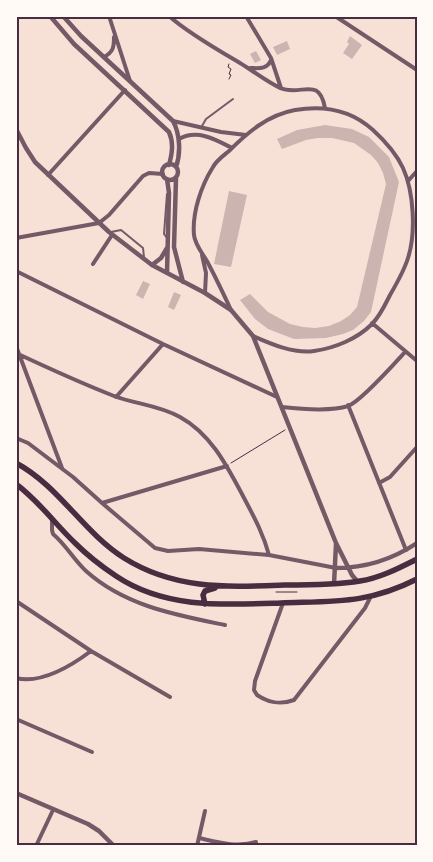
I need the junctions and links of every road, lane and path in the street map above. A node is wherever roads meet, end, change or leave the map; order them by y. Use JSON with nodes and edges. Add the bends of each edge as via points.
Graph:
{"nodes":[{"id":1,"x":50,"y":16,"type":"edge"},
{"id":2,"x":64,"y":16,"type":"edge"},
{"id":3,"x":109,"y":16,"type":"edge"},
{"id":4,"x":169,"y":16,"type":"edge"},
{"id":5,"x":246,"y":16,"type":"edge"},
{"id":6,"x":335,"y":16,"type":"edge"},
{"id":7,"x":114,"y":33,"type":"junction"},
{"id":8,"x":81,"y":36,"type":"junction"},
{"id":9,"x":74,"y":44,"type":"junction"},
{"id":10,"x":104,"y":57,"type":"junction"},
{"id":11,"x":271,"y":58,"type":"junction"},
{"id":12,"x":230,"y":62,"type":"dead end"},
{"id":13,"x":249,"y":68,"type":"junction"},
{"id":14,"x":417,"y":70,"type":"edge"},
{"id":15,"x":229,"y":79,"type":"dead end"},
{"id":16,"x":132,"y":84,"type":"junction"},
{"id":17,"x":282,"y":89,"type":"junction"},
{"id":18,"x":125,"y":90,"type":"junction"},
{"id":19,"x":233,"y":99,"type":"dead end"},
{"id":20,"x":325,"y":108,"type":"junction"},
{"id":21,"x":173,"y":121,"type":"junction"},
{"id":22,"x":201,"y":128,"type":"junction"},
{"id":23,"x":16,"y":129,"type":"edge"},
{"id":24,"x":246,"y":135,"type":"junction"},
{"id":25,"x":179,"y":139,"type":"junction"},
{"id":26,"x":232,"y":148,"type":"junction"},
{"id":27,"x":169,"y":165,"type":"junction"},
{"id":28,"x":176,"y":167,"type":"junction"},
{"id":29,"x":417,"y":171,"type":"edge"},
{"id":30,"x":163,"y":174,"type":"junction"},
{"id":31,"x":48,"y":175,"type":"junction"},
{"id":32,"x":176,"y":178,"type":"junction"},
{"id":33,"x":167,"y":180,"type":"junction"},
{"id":34,"x":408,"y":181,"type":"junction"},
{"id":35,"x":99,"y":223,"type":"junction"},
{"id":36,"x":111,"y":234,"type":"junction"},
{"id":37,"x":16,"y":238,"type":"edge"},
{"id":38,"x":168,"y":247,"type":"junction"},
{"id":39,"x":200,"y":251,"type":"junction"},
{"id":40,"x":144,"y":260,"type":"junction"},
{"id":41,"x":93,"y":264,"type":"dead end"},
{"id":42,"x":152,"y":265,"type":"junction"},
{"id":43,"x":16,"y":272,"type":"edge"},
{"id":44,"x":167,"y":273,"type":"junction"},
{"id":45,"x":183,"y":282,"type":"junction"},
{"id":46,"x":206,"y":293,"type":"junction"},
{"id":47,"x":231,"y":310,"type":"junction"},
{"id":48,"x":372,"y":323,"type":"junction"},
{"id":49,"x":253,"y":336,"type":"junction"},
{"id":50,"x":163,"y":344,"type":"junction"},
{"id":51,"x":16,"y":346,"type":"edge"},
{"id":52,"x":405,"y":352,"type":"junction"},
{"id":53,"x":18,"y":354,"type":"edge"},
{"id":54,"x":417,"y":362,"type":"edge"},
{"id":55,"x":116,"y":397,"type":"junction"},
{"id":56,"x":277,"y":397,"type":"junction"},
{"id":57,"x":348,"y":406,"type":"junction"},
{"id":58,"x":282,"y":407,"type":"junction"},
{"id":59,"x":290,"y":427,"type":"junction"},
{"id":60,"x":16,"y":438,"type":"edge"},
{"id":61,"x":417,"y":447,"type":"edge"},
{"id":62,"x":16,"y":463,"type":"edge"},
{"id":63,"x":226,"y":466,"type":"junction"},
{"id":64,"x":62,"y":469,"type":"junction"},
{"id":65,"x":378,"y":483,"type":"junction"},
{"id":66,"x":16,"y":484,"type":"edge"},
{"id":67,"x":102,"y":503,"type":"junction"},
{"id":68,"x":51,"y":516,"type":"junction"},
{"id":69,"x":336,"y":542,"type":"junction"},
{"id":70,"x":417,"y":543,"type":"edge"},
{"id":71,"x":406,"y":550,"type":"junction"},
{"id":72,"x":269,"y":555,"type":"junction"},
{"id":73,"x":417,"y":559,"type":"edge"},
{"id":74,"x":336,"y":568,"type":"junction"},
{"id":75,"x":349,"y":568,"type":"junction"},
{"id":76,"x":417,"y":579,"type":"edge"},
{"id":77,"x":357,"y":581,"type":"junction"},
{"id":78,"x":334,"y":584,"type":"junction"},
{"id":79,"x":220,"y":587,"type":"junction"},
{"id":80,"x":370,"y":598,"type":"junction"},
{"id":81,"x":16,"y":601,"type":"edge"},
{"id":82,"x":283,"y":603,"type":"junction"},
{"id":83,"x":205,"y":604,"type":"junction"},
{"id":84,"x":224,"y":625,"type":"dead end"},
{"id":85,"x":91,"y":651,"type":"junction"},
{"id":86,"x":16,"y":678,"type":"edge"},
{"id":87,"x":170,"y":697,"type":"dead end"},
{"id":88,"x":16,"y":719,"type":"edge"},
{"id":89,"x":92,"y":752,"type":"dead end"},
{"id":90,"x":16,"y":793,"type":"edge"},
{"id":91,"x":53,"y":810,"type":"junction"},
{"id":92,"x":205,"y":811,"type":"dead end"},
{"id":93,"x":199,"y":838,"type":"junction"},
{"id":94,"x":256,"y":842,"type":"dead end"},
{"id":95,"x":36,"y":846,"type":"edge"},
{"id":96,"x":114,"y":846,"type":"edge"},
{"id":97,"x":197,"y":846,"type":"edge"}],
"edges":[{"from":1,"to":9,"type":"street"},
{"from":2,"to":8,"type":"street"},
{"from":3,"to":7,"type":"street"},
{"from":4,"to":13,"type":"street"},
{"from":5,"to":11,"type":"street"},
{"from":6,"to":14,"type":"street"},
{"from":7,"to":10,"type":"street","via":[[113,49]]},
{"from":7,"to":16,"type":"street"},
{"from":8,"to":9,"type":"street"},
{"from":8,"to":10,"type":"street"},
{"from":9,"to":18,"type":"street"},
{"from":10,"to":16,"type":"street"},
{"from":11,"to":13,"type":"street","via":[[270,64],[262,68]]},
{"from":11,"to":17,"type":"street"},
{"from":12,"to":15,"type":"path"},
{"from":13,"to":17,"type":"street"},
{"from":16,"to":21,"type":"street"},
{"from":17,"to":20,"type":"street","via":[[313,89],[323,96]]},
{"from":18,"to":27,"type":"street","via":[[164,126],[172,139]]},
{"from":18,"to":31,"type":"street"},
{"from":19,"to":22,"type":"lane","via":[[206,119]]},
{"from":20,"to":24,"type":"street","via":[[278,114]]},
{"from":20,"to":34,"type":"street","via":[[344,112],[370,127],[397,157]]},
{"from":21,"to":22,"type":"street"},
{"from":21,"to":25,"type":"street"},
{"from":22,"to":24,"type":"street"},
{"from":23,"to":31,"type":"street","via":[[35,162]]},
{"from":24,"to":26,"type":"street"},
{"from":25,"to":26,"type":"street","via":[[193,134]]},
{"from":25,"to":28,"type":"street"},
{"from":26,"to":39,"type":"street","via":[[214,165],[196,210],[194,237]]},
{"from":27,"to":28,"type":"street"},
{"from":27,"to":30,"type":"street"},
{"from":28,"to":32,"type":"street"},
{"from":29,"to":34,"type":"street"},
{"from":30,"to":33,"type":"street"},
{"from":30,"to":35,"type":"street","via":[[143,176]]},
{"from":31,"to":35,"type":"street"},
{"from":32,"to":33,"type":"street"},
{"from":32,"to":45,"type":"street","via":[[174,247]]},
{"from":33,"to":38,"type":"street"},
{"from":34,"to":48,"type":"street","via":[[412,237],[409,256],[384,308]]},
{"from":35,"to":36,"type":"street"},
{"from":35,"to":37,"type":"street"},
{"from":36,"to":40,"type":"street"},
{"from":36,"to":40,"type":"lane","via":[[121,230],[143,248]]},
{"from":36,"to":41,"type":"street"},
{"from":38,"to":42,"type":"street"},
{"from":38,"to":44,"type":"street"},
{"from":39,"to":46,"type":"street","via":[[206,273]]},
{"from":39,"to":47,"type":"street"},
{"from":40,"to":42,"type":"street"},
{"from":42,"to":44,"type":"street"},
{"from":43,"to":50,"type":"street"},
{"from":44,"to":45,"type":"street"},
{"from":45,"to":46,"type":"street"},
{"from":46,"to":47,"type":"street"},
{"from":47,"to":49,"type":"street"},
{"from":48,"to":49,"type":"street","via":[[342,344],[313,351],[270,344]]},
{"from":48,"to":52,"type":"street"},
{"from":49,"to":56,"type":"street"},
{"from":50,"to":55,"type":"street"},
{"from":50,"to":56,"type":"street"},
{"from":51,"to":53,"type":"street"},
{"from":52,"to":54,"type":"street"},
{"from":52,"to":57,"type":"street"},
{"from":53,"to":55,"type":"street"},
{"from":53,"to":64,"type":"street"},
{"from":55,"to":63,"type":"street","via":[[179,416],[196,427],[212,444]]},
{"from":56,"to":58,"type":"street"},
{"from":57,"to":58,"type":"street","via":[[312,410]]},
{"from":57,"to":65,"type":"street"},
{"from":58,"to":59,"type":"street"},
{"from":59,"to":63,"type":"path"},
{"from":59,"to":69,"type":"street"},
{"from":60,"to":64,"type":"street","via":[[28,443]]},
{"from":61,"to":65,"type":"street","via":[[390,477]]},
{"from":62,"to":79,"type":"main road","via":[[42,480],[97,538],[124,558],[150,572]]},
{"from":63,"to":67,"type":"street"},
{"from":63,"to":72,"type":"street","via":[[264,534]]},
{"from":64,"to":67,"type":"street"},
{"from":65,"to":71,"type":"street"},
{"from":66,"to":68,"type":"main road"},
{"from":67,"to":72,"type":"street","via":[[155,548]]},
{"from":68,"to":83,"type":"main road","via":[[74,542],[118,577],[169,598]]},
{"from":68,"to":84,"type":"street","via":[[54,534],[86,571],[110,589],[169,613]]},
{"from":69,"to":74,"type":"street"},
{"from":69,"to":75,"type":"street"},
{"from":70,"to":71,"type":"street"},
{"from":71,"to":75,"type":"street","via":[[390,558]]},
{"from":72,"to":74,"type":"street"},
{"from":73,"to":77,"type":"main road","via":[[379,576]]},
{"from":74,"to":75,"type":"street"},
{"from":74,"to":78,"type":"street"},
{"from":75,"to":77,"type":"street"},
{"from":76,"to":80,"type":"main road"},
{"from":77,"to":78,"type":"main road"},
{"from":78,"to":79,"type":"main road"},
{"from":79,"to":83,"type":"main road","via":[[205,591]]},
{"from":80,"to":82,"type":"main road"},
{"from":80,"to":82,"type":"street","via":[[366,608],[294,700],[274,703],[257,695],[254,690]]},
{"from":81,"to":85,"type":"street"},
{"from":82,"to":83,"type":"main road"},
{"from":85,"to":86,"type":"street","via":[[75,663],[35,680]]},
{"from":85,"to":87,"type":"street"},
{"from":88,"to":89,"type":"street"},
{"from":90,"to":91,"type":"street"},
{"from":91,"to":95,"type":"street"},
{"from":91,"to":96,"type":"street","via":[[94,827]]},
{"from":92,"to":93,"type":"street"},
{"from":93,"to":94,"type":"street","via":[[246,845]]},
{"from":93,"to":97,"type":"street"}]}
